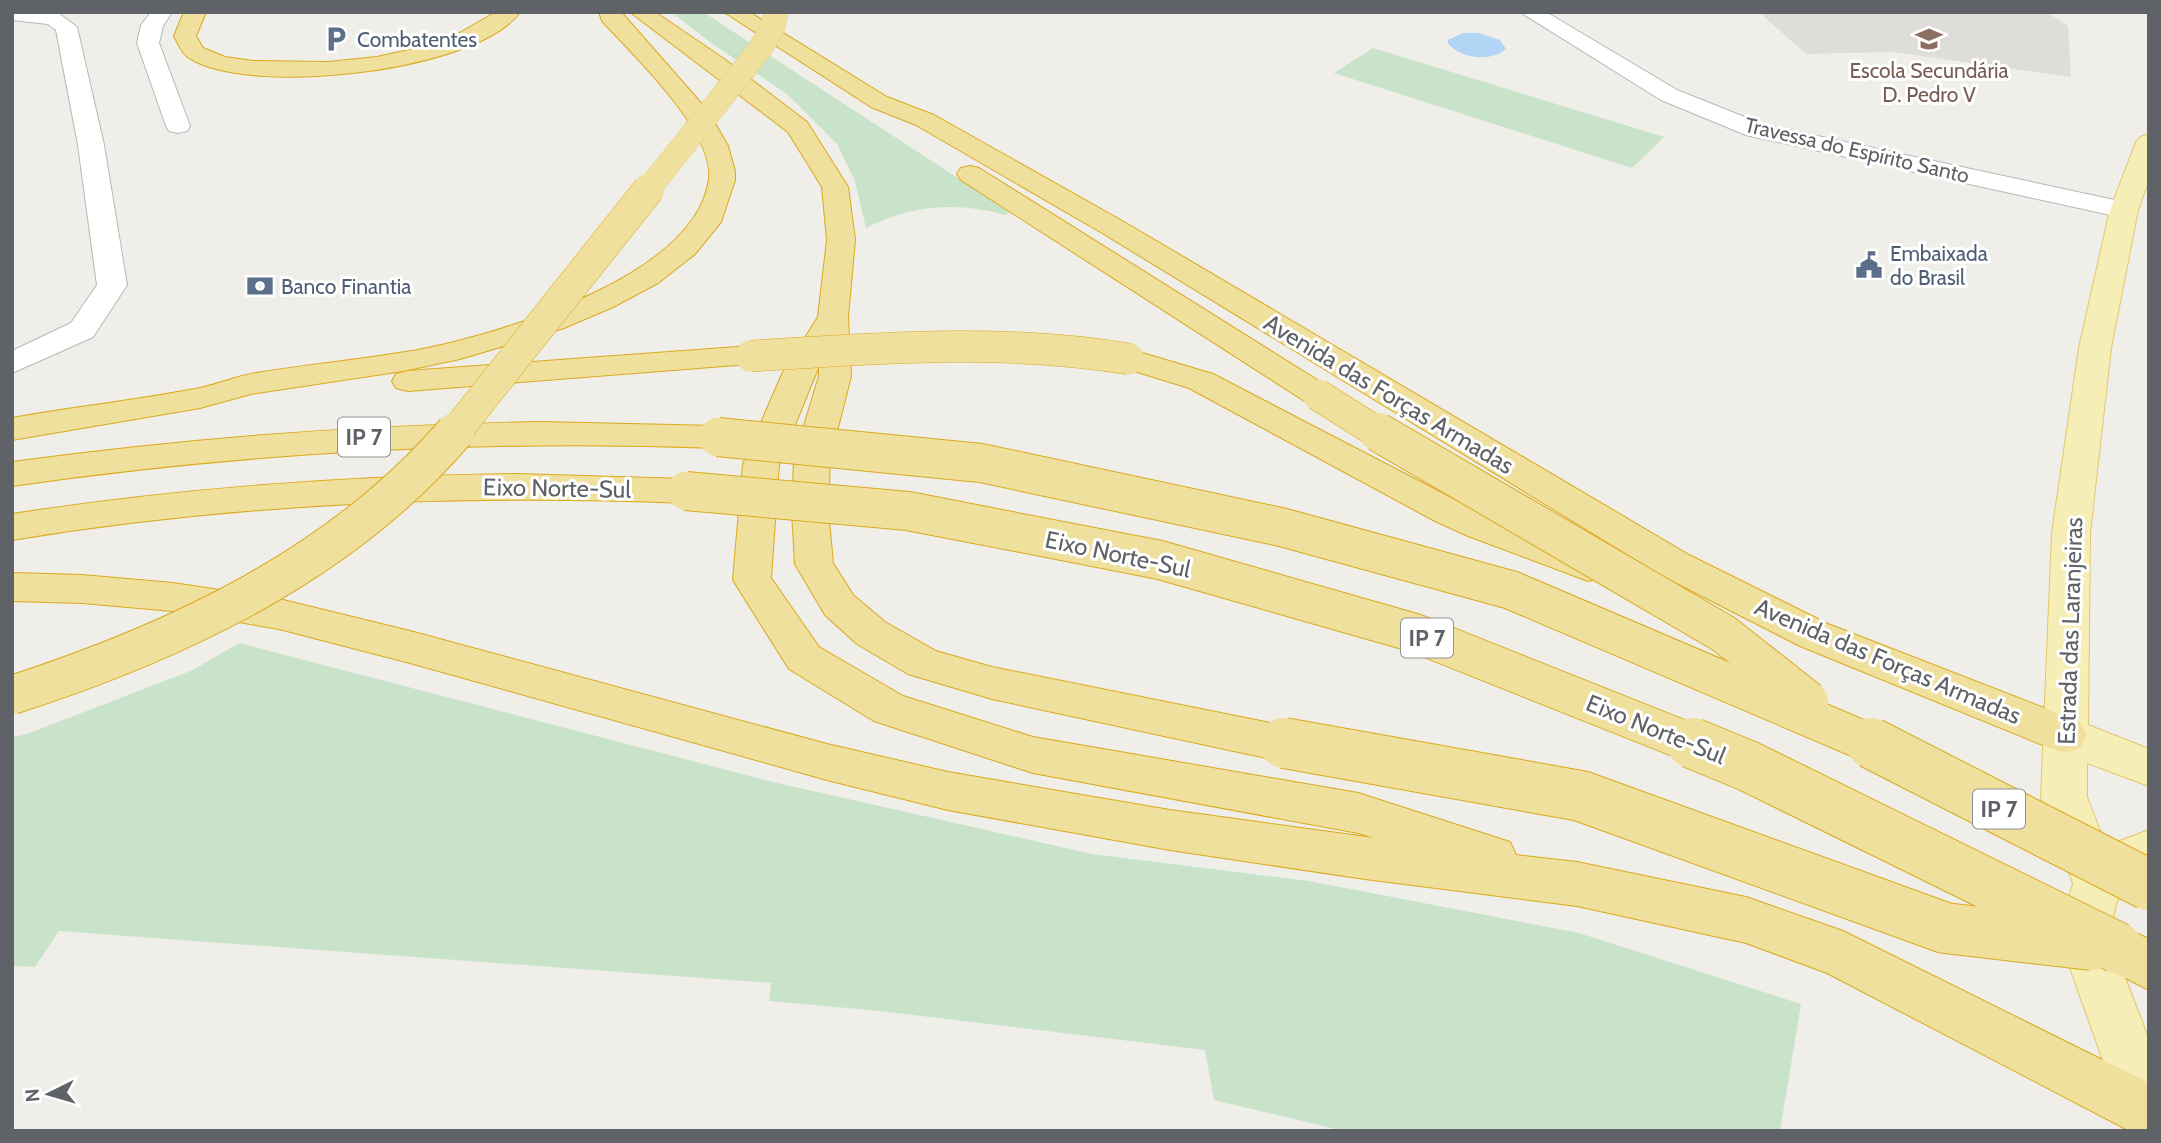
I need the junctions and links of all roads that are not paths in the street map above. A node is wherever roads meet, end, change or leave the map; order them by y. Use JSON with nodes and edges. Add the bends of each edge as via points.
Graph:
{"nodes":[{"id":1,"x":162,"y":12,"type":"edge"},
{"id":2,"x":195,"y":12,"type":"edge"},
{"id":3,"x":510,"y":12,"type":"edge"},
{"id":4,"x":610,"y":12,"type":"edge"},
{"id":5,"x":640,"y":12,"type":"edge"},
{"id":6,"x":734,"y":12,"type":"edge"},
{"id":7,"x":776,"y":12,"type":"edge"},
{"id":8,"x":1530,"y":12,"type":"edge"},
{"id":9,"x":12,"y":14,"type":"edge"},
{"id":10,"x":879,"y":102,"type":"junction"},
{"id":11,"x":178,"y":126,"type":"dead end"},
{"id":12,"x":2149,"y":142,"type":"edge"},
{"id":13,"x":2124,"y":210,"type":"junction"},
{"id":14,"x":833,"y":317,"type":"junction"},
{"id":15,"x":12,"y":363,"type":"edge"},
{"id":16,"x":202,"y":398,"type":"junction"},
{"id":17,"x":12,"y":429,"type":"edge"},
{"id":18,"x":12,"y":474,"type":"edge"},
{"id":19,"x":12,"y":527,"type":"edge"},
{"id":20,"x":12,"y":587,"type":"edge"},
{"id":21,"x":1814,"y":635,"type":"junction"},
{"id":22,"x":12,"y":695,"type":"edge"},
{"id":23,"x":1850,"y":733,"type":"junction"},
{"id":24,"x":2065,"y":735,"type":"junction"},
{"id":25,"x":2149,"y":768,"type":"edge"},
{"id":26,"x":2149,"y":851,"type":"edge"},
{"id":27,"x":2097,"y":883,"type":"junction"},
{"id":28,"x":1577,"y":884,"type":"junction"},
{"id":29,"x":2149,"y":885,"type":"edge"},
{"id":30,"x":2133,"y":957,"type":"edge"},
{"id":31,"x":2148,"y":1112,"type":"edge"}],
"edges":[{"from":1,"to":11,"type":"street","via":[[152,25],[148,43]]},
{"from":2,"to":3,"type":"highway","via":[[186,37],[202,56],[245,68],[307,71],[376,64],[436,49],[487,29]]},
{"from":4,"to":16,"type":"highway","via":[[699,117],[717,150],[723,181],[719,196],[708,221],[688,246],[666,265],[610,298],[514,334],[427,358],[250,384]]},
{"from":5,"to":14,"type":"highway","via":[[798,127],[835,187],[841,240]]},
{"from":6,"to":10,"type":"highway","name":"Avenida das Forças Armadas"},
{"from":7,"to":22,"type":"highway","bridge":true,"via":[[760,49],[457,428],[400,489],[321,551],[219,611],[100,665]]},
{"from":8,"to":13,"type":"street","name":"Travessa do Espírito Santo","via":[[1669,95],[1755,130]]},
{"from":9,"to":15,"type":"street","via":[[54,18],[66,27],[91,145],[112,285],[82,330]]},
{"from":10,"to":21,"type":"highway","name":"Avenida das Forças Armadas","via":[[925,120],[1114,228],[1675,565]]},
{"from":10,"to":23,"type":"highway","bridge":true,"via":[[906,134],[1318,395],[1458,482],[1724,634]]},
{"from":12,"to":13,"type":"main road","name":"Estrada das Laranjeiras"},
{"from":13,"to":24,"type":"main road","name":"Estrada das Laranjeiras","via":[[2095,348],[2071,533]]},
{"from":14,"to":28,"type":"highway","via":[[799,372],[761,464],[752,580],[804,658],[889,709],[1033,755],[1358,813]]},
{"from":14,"to":30,"type":"highway","bridge":true,"via":[[835,376],[811,459],[814,564],[839,605],[871,633],[923,663],[992,683],[1276,742],[1581,796],[1945,928]]},
{"from":16,"to":17,"type":"highway"},
{"from":16,"to":21,"type":"highway","bridge":true,"via":[[244,399],[408,381],[923,347],[1029,345],[1101,353],[1201,381],[1481,527],[1591,568]]},
{"from":18,"to":23,"type":"highway","number":"IP 7","bridge":true,"via":[[161,454],[350,438],[529,431],[718,437],[981,463],[1281,527],[1511,590]]},
{"from":19,"to":30,"type":"highway","name":"Eixo Norte-Sul","number":"IP 7","bridge":true,"via":[[174,504],[346,490],[494,486],[686,491],[908,511],[1134,555],[1415,633],[1748,766]]},
{"from":20,"to":28,"type":"highway","via":[[173,597],[279,614],[948,791],[1170,830]]},
{"from":21,"to":24,"type":"highway","name":"Avenida das Forças Armadas"},
{"from":23,"to":29,"type":"highway","number":"IP 7","bridge":true},
{"from":24,"to":25,"type":"main road"},
{"from":24,"to":27,"type":"main road","name":"Estrada das Laranjeiras","via":[[2064,797]]},
{"from":26,"to":27,"type":"main road","via":[[2120,862]]},
{"from":27,"to":31,"type":"main road","via":[[2089,912],[2090,944],[2104,996]]},
{"from":28,"to":31,"type":"highway","via":[[1746,920],[1843,955]]}]}
